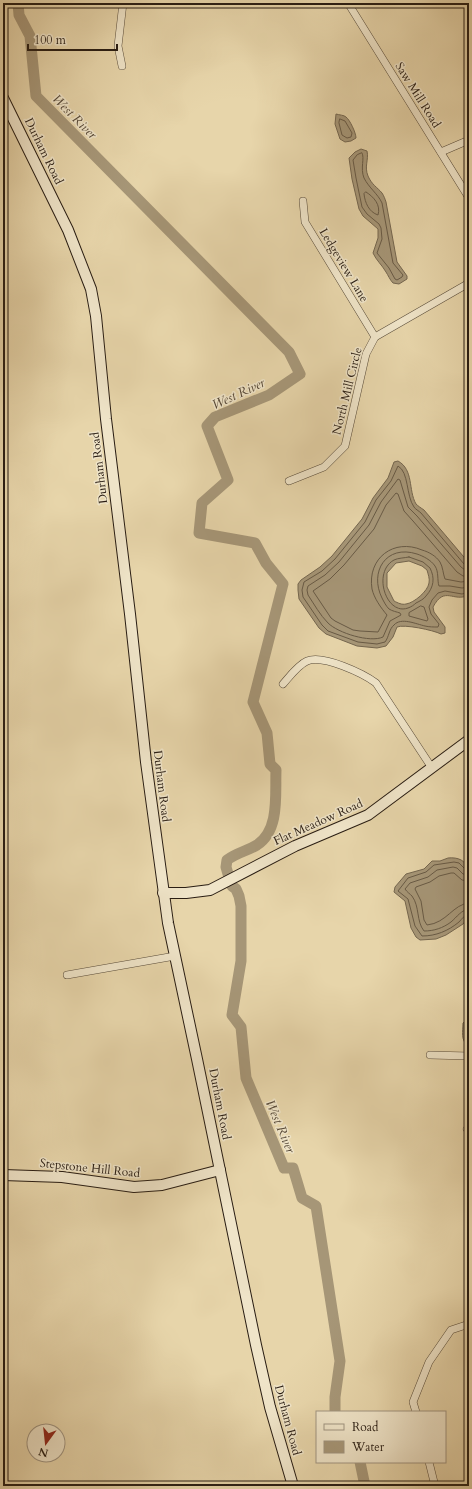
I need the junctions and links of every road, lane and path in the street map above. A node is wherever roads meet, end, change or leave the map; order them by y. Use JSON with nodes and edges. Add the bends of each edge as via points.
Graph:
{"nodes":[{"id":1,"x":123,"y":3,"type":"edge"},
{"id":2,"x":348,"y":3,"type":"edge"},
{"id":3,"x":122,"y":66,"type":"dead end"},
{"id":4,"x":3,"y":98,"type":"edge"},
{"id":5,"x":469,"y":140,"type":"edge"},
{"id":6,"x":441,"y":152,"type":"junction"},
{"id":7,"x":469,"y":198,"type":"edge"},
{"id":8,"x":303,"y":201,"type":"dead end"},
{"id":9,"x":469,"y":283,"type":"edge"},
{"id":10,"x":374,"y":337,"type":"junction"},
{"id":11,"x":290,"y":481,"type":"dead end"},
{"id":12,"x":282,"y":684,"type":"dead end"},
{"id":13,"x":469,"y":740,"type":"edge"},
{"id":14,"x":432,"y":768,"type":"junction"},
{"id":15,"x":163,"y":892,"type":"junction"},
{"id":16,"x":174,"y":956,"type":"junction"},
{"id":17,"x":67,"y":975,"type":"dead end"},
{"id":18,"x":430,"y":1055,"type":"dead end"},
{"id":19,"x":469,"y":1056,"type":"edge"},
{"id":20,"x":220,"y":1170,"type":"junction"},
{"id":21,"x":3,"y":1175,"type":"edge"},
{"id":22,"x":469,"y":1324,"type":"edge"},
{"id":23,"x":416,"y":1411,"type":"edge"},
{"id":24,"x":429,"y":1463,"type":"edge"},
{"id":25,"x":293,"y":1486,"type":"edge"},
{"id":26,"x":435,"y":1486,"type":"edge"}],
"edges":[{"from":1,"to":3,"type":"street","via":[[118,46]]},
{"from":2,"to":6,"type":"street","name":"Saw Mill Road"},
{"from":4,"to":15,"type":"main road","name":"Durham Road","via":[[68,230],[91,289]]},
{"from":5,"to":6,"type":"street"},
{"from":6,"to":7,"type":"street","name":"Saw Mill Road"},
{"from":8,"to":10,"type":"street","name":"Ledgeview Lane","via":[[306,222]]},
{"from":9,"to":10,"type":"street","name":"North Mill Circle"},
{"from":10,"to":11,"type":"street","name":"North Mill Circle","via":[[366,354],[345,446],[324,467]]},
{"from":12,"to":14,"type":"street","via":[[301,665],[314,659],[368,677],[376,683]]},
{"from":13,"to":14,"type":"main road","name":"Flat Meadow Road"},
{"from":14,"to":15,"type":"main road","name":"Flat Meadow Road","via":[[368,815],[295,846],[210,890]]},
{"from":15,"to":16,"type":"main road","name":"Durham Road"},
{"from":16,"to":17,"type":"street"},
{"from":16,"to":20,"type":"main road","name":"Durham Road"},
{"from":18,"to":19,"type":"street"},
{"from":20,"to":21,"type":"main road","name":"Stepstone Hill Road","via":[[162,1185],[134,1187],[62,1177]]},
{"from":20,"to":25,"type":"main road","name":"Durham Road","via":[[270,1408]]},
{"from":22,"to":23,"type":"street","via":[[451,1330],[429,1362],[413,1402]]},
{"from":24,"to":26,"type":"street"}]}
